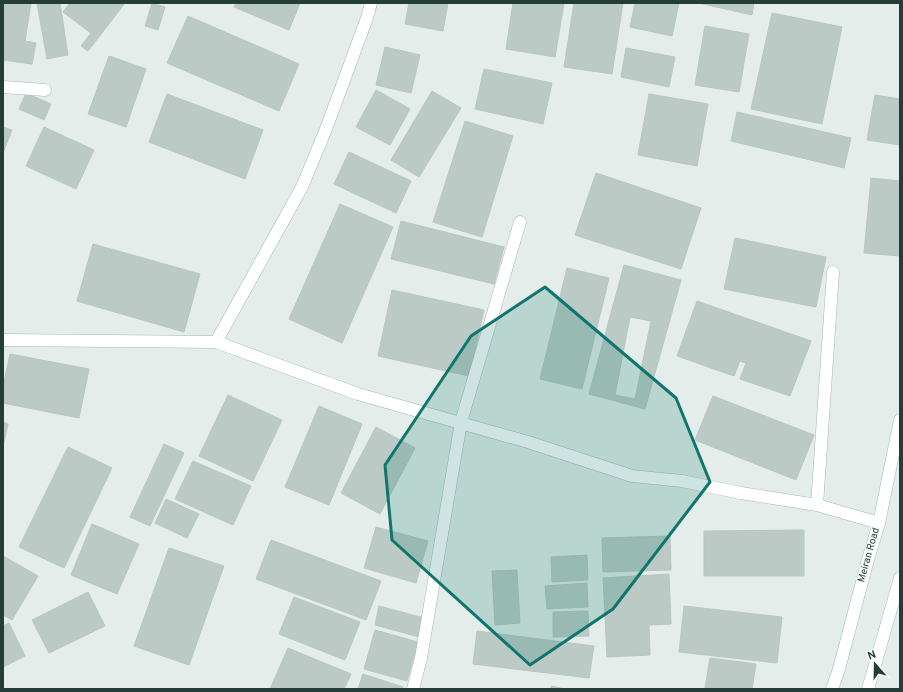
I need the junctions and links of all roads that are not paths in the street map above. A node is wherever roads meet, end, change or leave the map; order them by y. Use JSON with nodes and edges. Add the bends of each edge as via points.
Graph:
{"nodes":[{"id":1,"x":371,"y":3,"type":"edge"},
{"id":2,"x":3,"y":87,"type":"edge"},
{"id":3,"x":45,"y":90,"type":"dead end"},
{"id":4,"x":520,"y":222,"type":"dead end"},
{"id":5,"x":833,"y":272,"type":"dead end"},
{"id":6,"x":3,"y":340,"type":"edge"},
{"id":7,"x":216,"y":342,"type":"junction"},
{"id":8,"x":900,"y":420,"type":"edge"},
{"id":9,"x":461,"y":422,"type":"junction"},
{"id":10,"x":818,"y":505,"type":"junction"},
{"id":11,"x":879,"y":523,"type":"junction"},
{"id":12,"x":900,"y":578,"type":"edge"},
{"id":13,"x":413,"y":689,"type":"edge"},
{"id":14,"x":832,"y":689,"type":"edge"},
{"id":15,"x":868,"y":689,"type":"edge"}],
"edges":[{"from":1,"to":7,"type":"street","via":[[326,129],[302,187]]},
{"from":2,"to":3,"type":"street"},
{"from":4,"to":9,"type":"street"},
{"from":5,"to":10,"type":"street"},
{"from":6,"to":7,"type":"street"},
{"from":7,"to":9,"type":"street","via":[[358,394]]},
{"from":8,"to":11,"type":"street","name":"Meiran Road"},
{"from":9,"to":10,"type":"street","via":[[632,476],[682,481],[741,494]]},
{"from":9,"to":13,"type":"street","via":[[421,658]]},
{"from":10,"to":11,"type":"street"},
{"from":11,"to":14,"type":"street","name":"Meiran Road"},
{"from":12,"to":15,"type":"street"}]}
